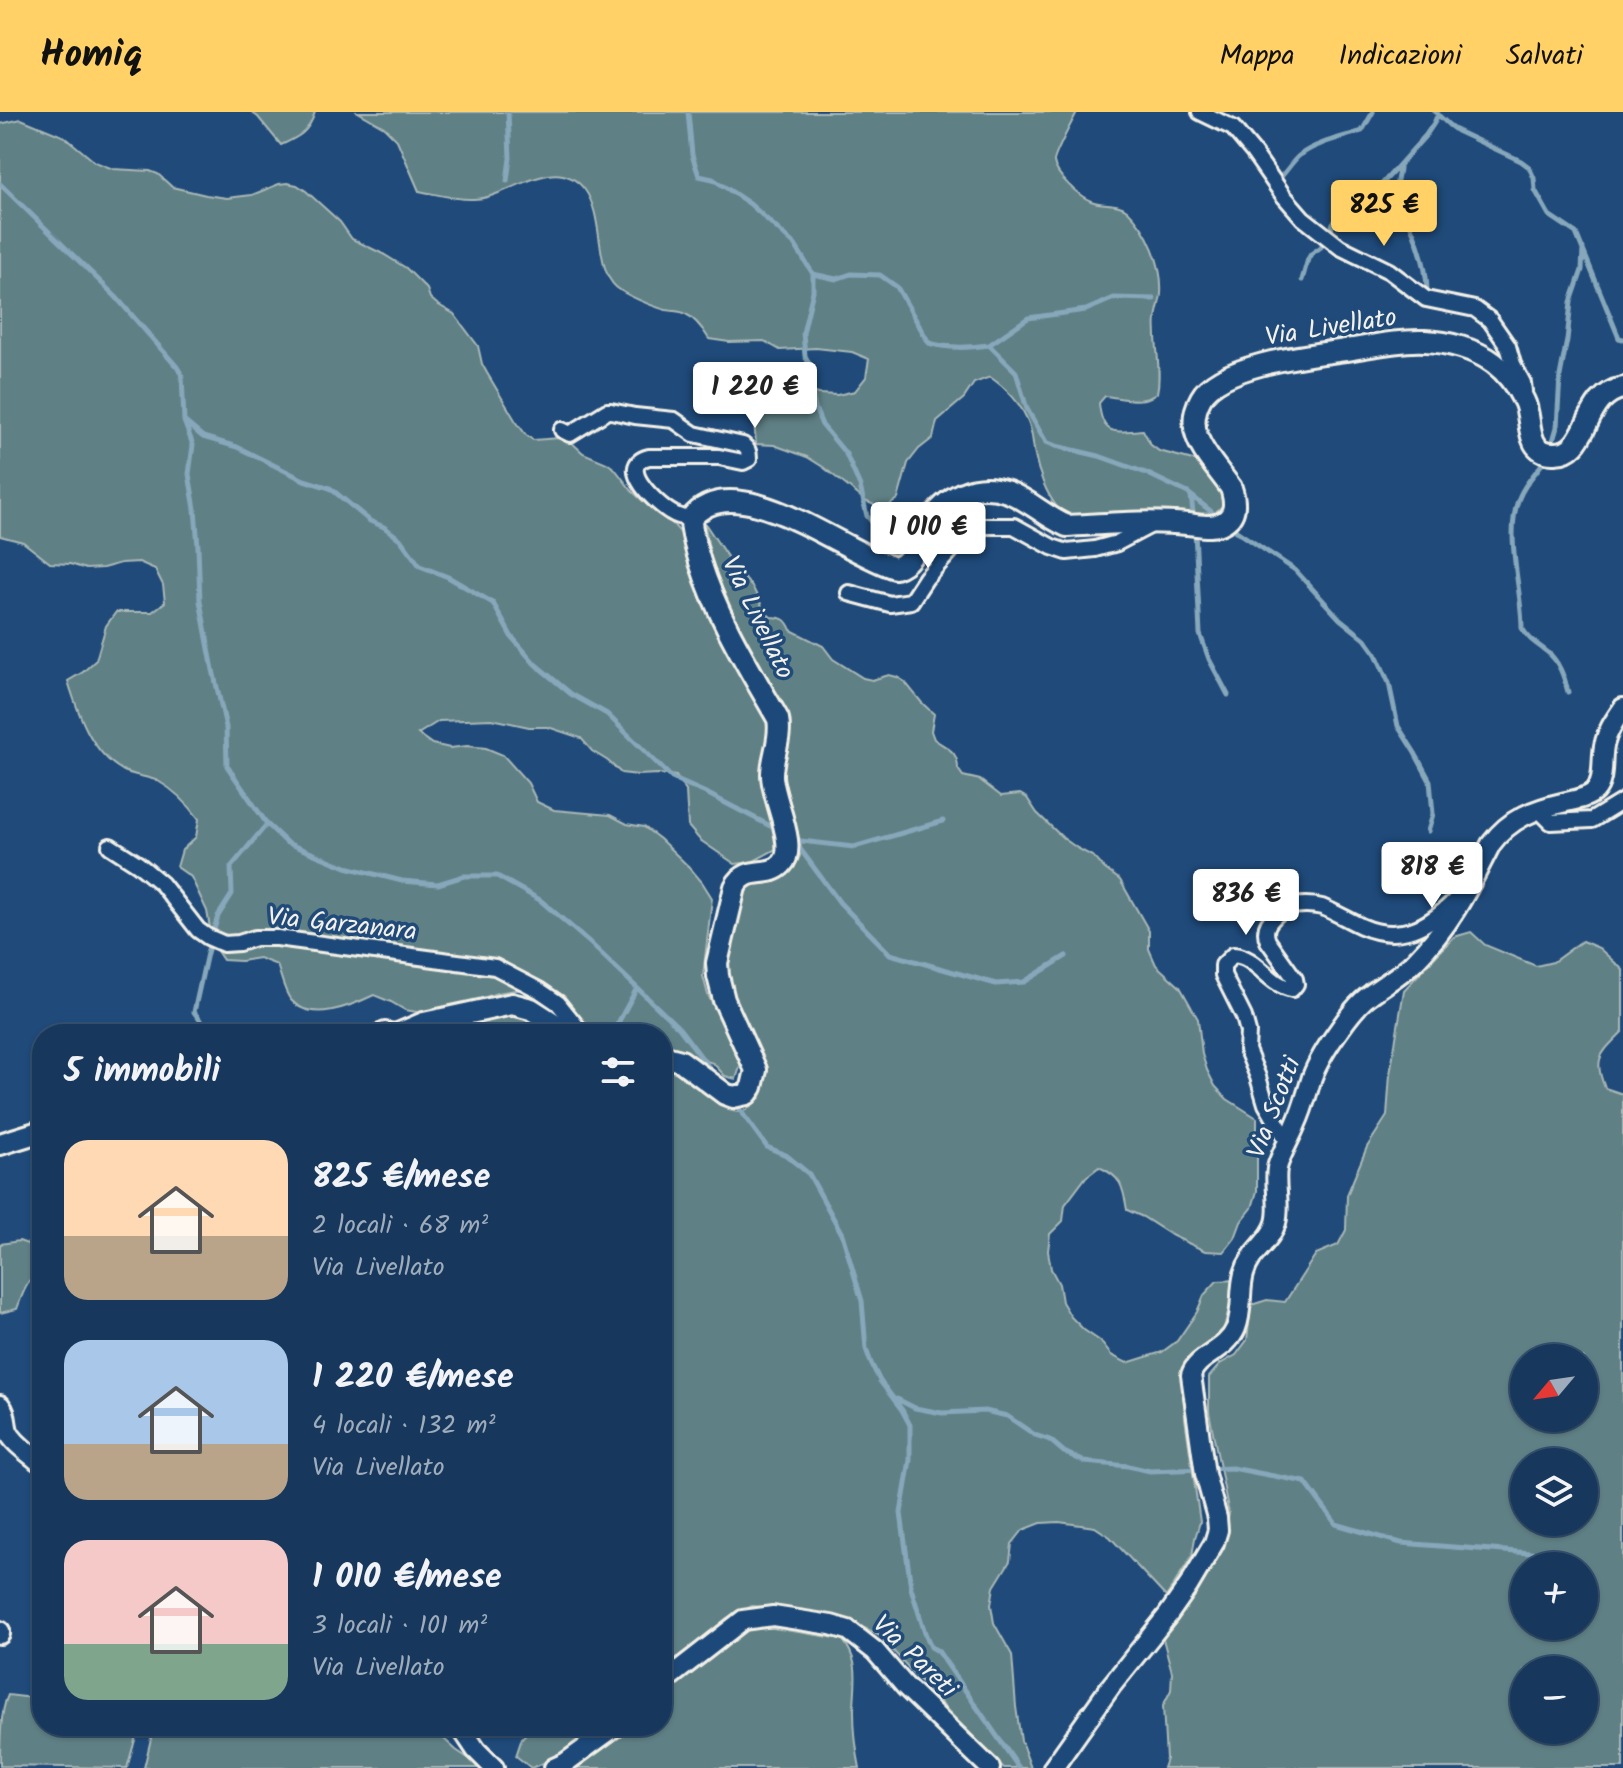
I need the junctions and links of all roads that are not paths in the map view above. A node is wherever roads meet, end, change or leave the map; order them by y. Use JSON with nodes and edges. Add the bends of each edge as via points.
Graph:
{"nodes":[{"id":1,"x":1200,"y":112,"type":"edge"},
{"id":2,"x":1623,"y":388,"type":"edge"},
{"id":3,"x":1525,"y":403,"type":"junction"},
{"id":4,"x":562,"y":430,"type":"dead end"},
{"id":5,"x":691,"y":519,"type":"junction"},
{"id":6,"x":1159,"y":521,"type":"junction"},
{"id":7,"x":849,"y":593,"type":"dead end"},
{"id":8,"x":1623,"y":708,"type":"edge"},
{"id":9,"x":1623,"y":801,"type":"edge"},
{"id":10,"x":1545,"y":806,"type":"junction"},
{"id":11,"x":110,"y":846,"type":"dead end"},
{"id":12,"x":1470,"y":885,"type":"junction"},
{"id":13,"x":421,"y":1024,"type":"edge"},
{"id":14,"x":554,"y":1024,"type":"edge"},
{"id":15,"x":575,"y":1024,"type":"edge"},
{"id":16,"x":672,"y":1059,"type":"edge"},
{"id":17,"x":32,"y":1132,"type":"edge"},
{"id":18,"x":0,"y":1133,"type":"edge"},
{"id":19,"x":32,"y":1134,"type":"edge"},
{"id":20,"x":1288,"y":1142,"type":"junction"},
{"id":21,"x":0,"y":1144,"type":"edge"},
{"id":22,"x":0,"y":1405,"type":"edge"},
{"id":23,"x":32,"y":1456,"type":"edge"},
{"id":24,"x":672,"y":1675,"type":"edge"},
{"id":25,"x":467,"y":1736,"type":"edge"},
{"id":26,"x":602,"y":1736,"type":"edge"},
{"id":27,"x":494,"y":1768,"type":"edge"},
{"id":28,"x":554,"y":1768,"type":"edge"},
{"id":29,"x":990,"y":1768,"type":"edge"},
{"id":30,"x":1053,"y":1768,"type":"edge"}],
"edges":[{"from":1,"to":3,"type":"street","via":[[1233,128],[1303,218],[1340,247],[1389,271],[1426,299],[1475,309],[1490,320],[1508,346]]},
{"from":2,"to":3,"type":"main road","name":"Via Livellato","via":[[1601,399],[1578,442],[1559,453],[1536,447]]},
{"from":3,"to":6,"type":"main road","name":"Via Livellato","via":[[1503,370],[1486,357],[1428,341],[1285,358],[1259,366],[1207,389],[1194,416],[1196,437],[1231,488],[1230,517],[1210,526]]},
{"from":4,"to":5,"type":"street","via":[[570,434],[611,411],[674,420],[694,434],[743,445],[749,459],[743,462],[649,457],[639,463],[640,484],[670,512]]},
{"from":5,"to":6,"type":"main road","name":"Via Livellato","via":[[723,501],[766,507],[895,568],[910,558],[930,522],[953,498],[980,487],[1009,492],[1067,526]]},
{"from":5,"to":16,"type":"main road","name":"Via Livellato","via":[[709,590],[778,719],[772,779],[788,847],[781,866],[752,872],[735,887],[717,963],[724,1000],[756,1070],[752,1087],[733,1097]]},
{"from":6,"to":7,"type":"street","via":[[1117,543],[1067,552],[1014,526],[984,526],[956,545],[911,601],[890,604]]},
{"from":8,"to":10,"type":"street","name":"Via Scotti","via":[[1605,741],[1601,781],[1594,792]]},
{"from":9,"to":10,"type":"street","via":[[1584,821],[1551,822],[1544,815]]},
{"from":10,"to":12,"type":"street","name":"Via Scotti","via":[[1499,834]]},
{"from":11,"to":15,"type":"street","name":"Via Garzanara","via":[[162,884],[198,930],[224,944],[277,938],[495,967],[558,1003]]},
{"from":12,"to":20,"type":"street","name":"Via Scotti","via":[[1435,941],[1366,998],[1341,1027],[1313,1075]]},
{"from":12,"to":20,"type":"street","via":[[1433,920],[1398,932],[1374,931],[1320,906],[1285,907],[1265,934],[1295,979],[1292,989],[1242,956],[1233,955],[1223,965],[1244,1017],[1247,1050],[1266,1104]]},
{"from":13,"to":14,"type":"main road","via":[[512,1004]]},
{"from":17,"to":18,"type":"street"},
{"from":19,"to":21,"type":"main road"},
{"from":20,"to":30,"type":"street","name":"Via Scotti","via":[[1277,1170],[1277,1220],[1248,1264],[1235,1330],[1191,1375],[1217,1518],[1214,1543],[1168,1615]]},
{"from":22,"to":23,"type":"street","via":[[8,1431]]},
{"from":24,"to":29,"type":"street","name":"Via Pareti","via":[[743,1620],[773,1616],[831,1625],[848,1630],[875,1651]]},
{"from":25,"to":27,"type":"street"},
{"from":26,"to":28,"type":"street"}]}
